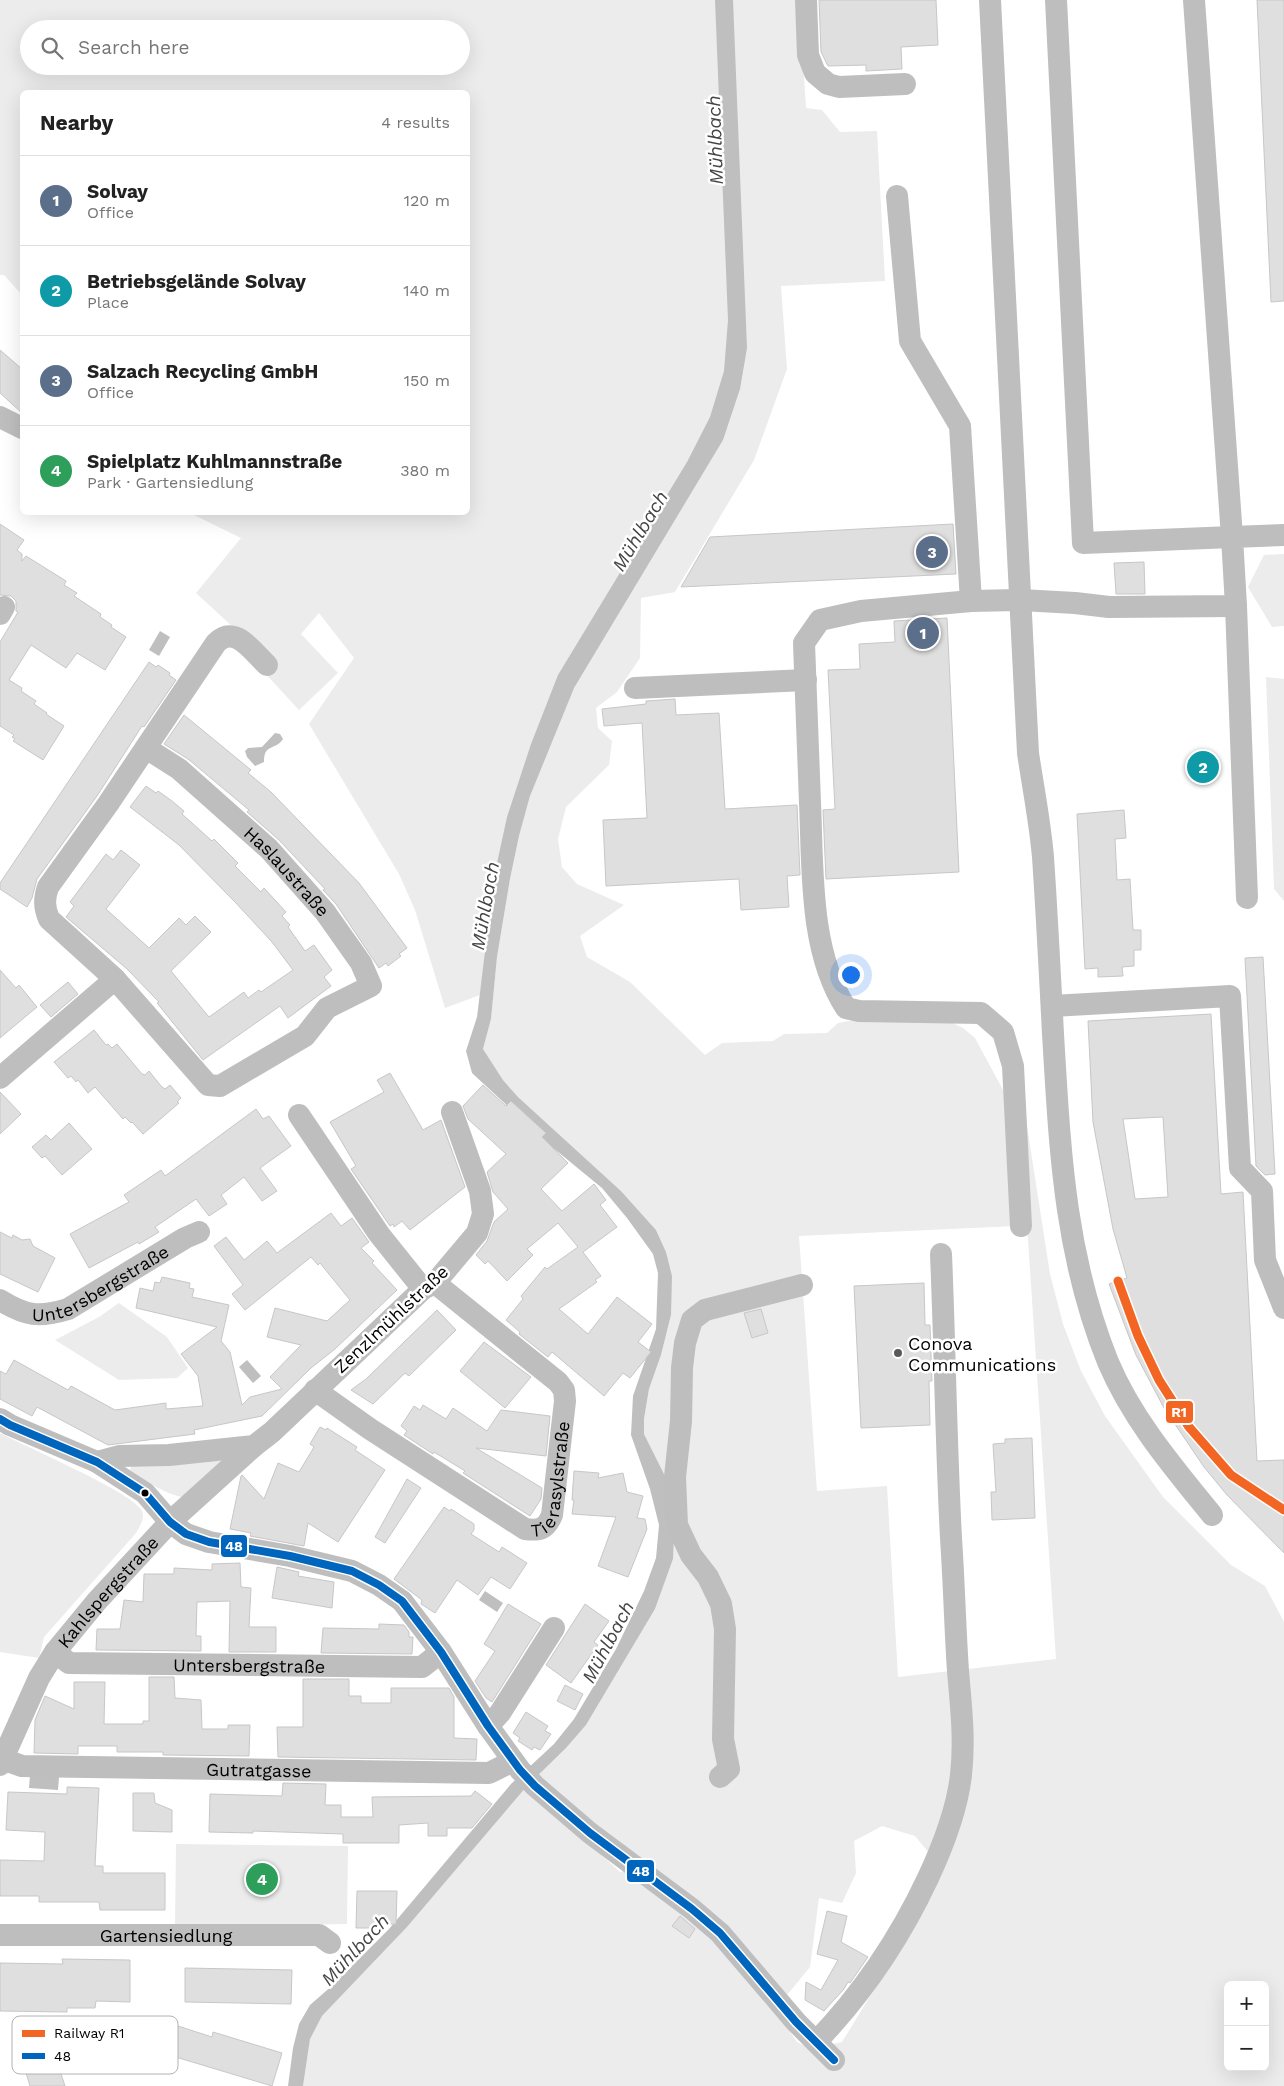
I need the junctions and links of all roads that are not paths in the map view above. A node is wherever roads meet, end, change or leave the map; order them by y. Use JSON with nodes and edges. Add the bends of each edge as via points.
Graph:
{"nodes":[{"id":1,"x":806,"y":0,"type":"edge"},
{"id":2,"x":990,"y":0,"type":"edge"},
{"id":3,"x":1056,"y":0,"type":"edge"},
{"id":4,"x":1194,"y":0,"type":"edge"},
{"id":5,"x":904,"y":84,"type":"dead end"},
{"id":6,"x":897,"y":196,"type":"dead end"},
{"id":7,"x":0,"y":417,"type":"edge"},
{"id":8,"x":20,"y":427,"type":"edge"},
{"id":9,"x":1284,"y":535,"type":"edge"},
{"id":10,"x":1232,"y":538,"type":"junction"},
{"id":11,"x":1021,"y":600,"type":"junction"},
{"id":12,"x":972,"y":601,"type":"junction"},
{"id":13,"x":1236,"y":606,"type":"junction"},
{"id":14,"x":267,"y":665,"type":"dead end"},
{"id":15,"x":806,"y":680,"type":"junction"},
{"id":16,"x":634,"y":688,"type":"dead end"},
{"id":17,"x":146,"y":748,"type":"junction"},
{"id":18,"x":1247,"y":898,"type":"dead end"},
{"id":19,"x":115,"y":979,"type":"junction"},
{"id":20,"x":1052,"y":1006,"type":"junction"},
{"id":21,"x":0,"y":1078,"type":"edge"},
{"id":22,"x":452,"y":1112,"type":"dead end"},
{"id":23,"x":299,"y":1115,"type":"dead end"},
{"id":24,"x":1021,"y":1226,"type":"dead end"},
{"id":25,"x":199,"y":1232,"type":"dead end"},
{"id":26,"x":942,"y":1254,"type":"dead end"},
{"id":27,"x":802,"y":1285,"type":"dead end"},
{"id":28,"x":429,"y":1286,"type":"junction"},
{"id":29,"x":0,"y":1300,"type":"edge"},
{"id":30,"x":1284,"y":1308,"type":"edge"},
{"id":31,"x":314,"y":1390,"type":"junction"},
{"id":32,"x":0,"y":1419,"type":"edge"},
{"id":33,"x":254,"y":1446,"type":"junction"},
{"id":34,"x":97,"y":1462,"type":"junction"},
{"id":35,"x":1212,"y":1515,"type":"dead end"},
{"id":36,"x":170,"y":1522,"type":"junction"},
{"id":37,"x":554,"y":1628,"type":"dead end"},
{"id":38,"x":55,"y":1652,"type":"junction"},
{"id":39,"x":441,"y":1652,"type":"junction"},
{"id":40,"x":488,"y":1726,"type":"junction"},
{"id":41,"x":1,"y":1762,"type":"edge"},
{"id":42,"x":516,"y":1766,"type":"junction"},
{"id":43,"x":720,"y":1777,"type":"dead end"},
{"id":44,"x":0,"y":1935,"type":"edge"},
{"id":45,"x":330,"y":1943,"type":"dead end"},
{"id":46,"x":816,"y":2042,"type":"junction"},
{"id":47,"x":834,"y":2060,"type":"dead end"}],
"edges":[{"from":1,"to":5,"type":"street","via":[[808,56],[815,74],[828,84],[839,87]]},
{"from":2,"to":11,"type":"street"},
{"from":3,"to":10,"type":"street","via":[[1082,542]]},
{"from":4,"to":10,"type":"street"},
{"from":6,"to":12,"type":"street","via":[[910,341],[960,426]]},
{"from":7,"to":8,"type":"street"},
{"from":9,"to":10,"type":"street"},
{"from":10,"to":13,"type":"street"},
{"from":11,"to":12,"type":"street"},
{"from":11,"to":13,"type":"street","via":[[1109,608]]},
{"from":11,"to":20,"type":"street","via":[[1028,753],[1043,855]]},
{"from":12,"to":15,"type":"street","via":[[861,611],[820,620],[804,643]]},
{"from":13,"to":18,"type":"street"},
{"from":14,"to":17,"type":"street","via":[[237,637],[221,637]]},
{"from":15,"to":16,"type":"street"},
{"from":15,"to":24,"type":"street","via":[[814,890],[823,957],[838,996],[846,1008],[859,1011],[981,1013],[1003,1032],[1013,1066]]},
{"from":17,"to":19,"type":"street","name":"Haslaustraße","via":[[48,887],[44,898],[49,919]]},
{"from":17,"to":19,"type":"street","name":"Haslaustraße","via":[[179,768],[269,849],[325,912],[361,963],[370,986],[327,1008],[305,1036],[220,1086],[208,1085]]},
{"from":19,"to":21,"type":"street"},
{"from":20,"to":30,"type":"street","via":[[1230,996],[1240,1168],[1262,1191],[1265,1260]]},
{"from":20,"to":35,"type":"street","via":[[1066,1204],[1084,1292],[1109,1363],[1131,1407],[1163,1456]]},
{"from":22,"to":28,"type":"street","name":"Zenzlmühlstraße","via":[[480,1191],[482,1214],[477,1233]]},
{"from":23,"to":28,"type":"street","via":[[380,1234]]},
{"from":25,"to":29,"type":"street","name":"Untersbergstraße","via":[[68,1310],[47,1316],[18,1310]]},
{"from":26,"to":46,"type":"street","via":[[951,1531],[964,1739],[961,1777],[952,1818],[916,1905],[870,1980]]},
{"from":27,"to":43,"type":"street","via":[[705,1310],[692,1320],[685,1343],[676,1478],[677,1525],[721,1604],[725,1629],[724,1738],[729,1769]]},
{"from":28,"to":31,"type":"street","name":"Zenzlmühlstraße"},
{"from":28,"to":31,"type":"street","name":"Tierasylstraße","via":[[535,1362],[564,1390],[552,1515],[548,1526],[538,1531],[525,1529]]},
{"from":31,"to":33,"type":"street","name":"Zenzlmühlstraße"},
{"from":32,"to":34,"type":"street","name":"Kahlspergstraße"},
{"from":33,"to":34,"type":"street","via":[[169,1455],[119,1456]]},
{"from":33,"to":36,"type":"street","name":"Zenzlmühlstraße"},
{"from":34,"to":36,"type":"street","name":"Kahlspergstraße","via":[[145,1493]]},
{"from":36,"to":38,"type":"street","name":"Kahlspergstraße"},
{"from":36,"to":39,"type":"street","via":[[186,1534],[209,1542],[352,1571],[402,1601]]},
{"from":37,"to":40,"type":"street","via":[[500,1714]]},
{"from":38,"to":39,"type":"street","name":"Untersbergstraße","via":[[69,1663],[422,1667]]},
{"from":38,"to":41,"type":"street","name":"Kahlspergstraße","via":[[39,1678]]},
{"from":39,"to":40,"type":"street"},
{"from":40,"to":42,"type":"street"},
{"from":41,"to":42,"type":"street","name":"Gutratgasse","via":[[22,1766],[489,1773]]},
{"from":42,"to":46,"type":"street","via":[[590,1833],[720,1933]]},
{"from":44,"to":45,"type":"street","name":"Gartensiedlung","via":[[318,1935]]},
{"from":46,"to":47,"type":"street"}]}
